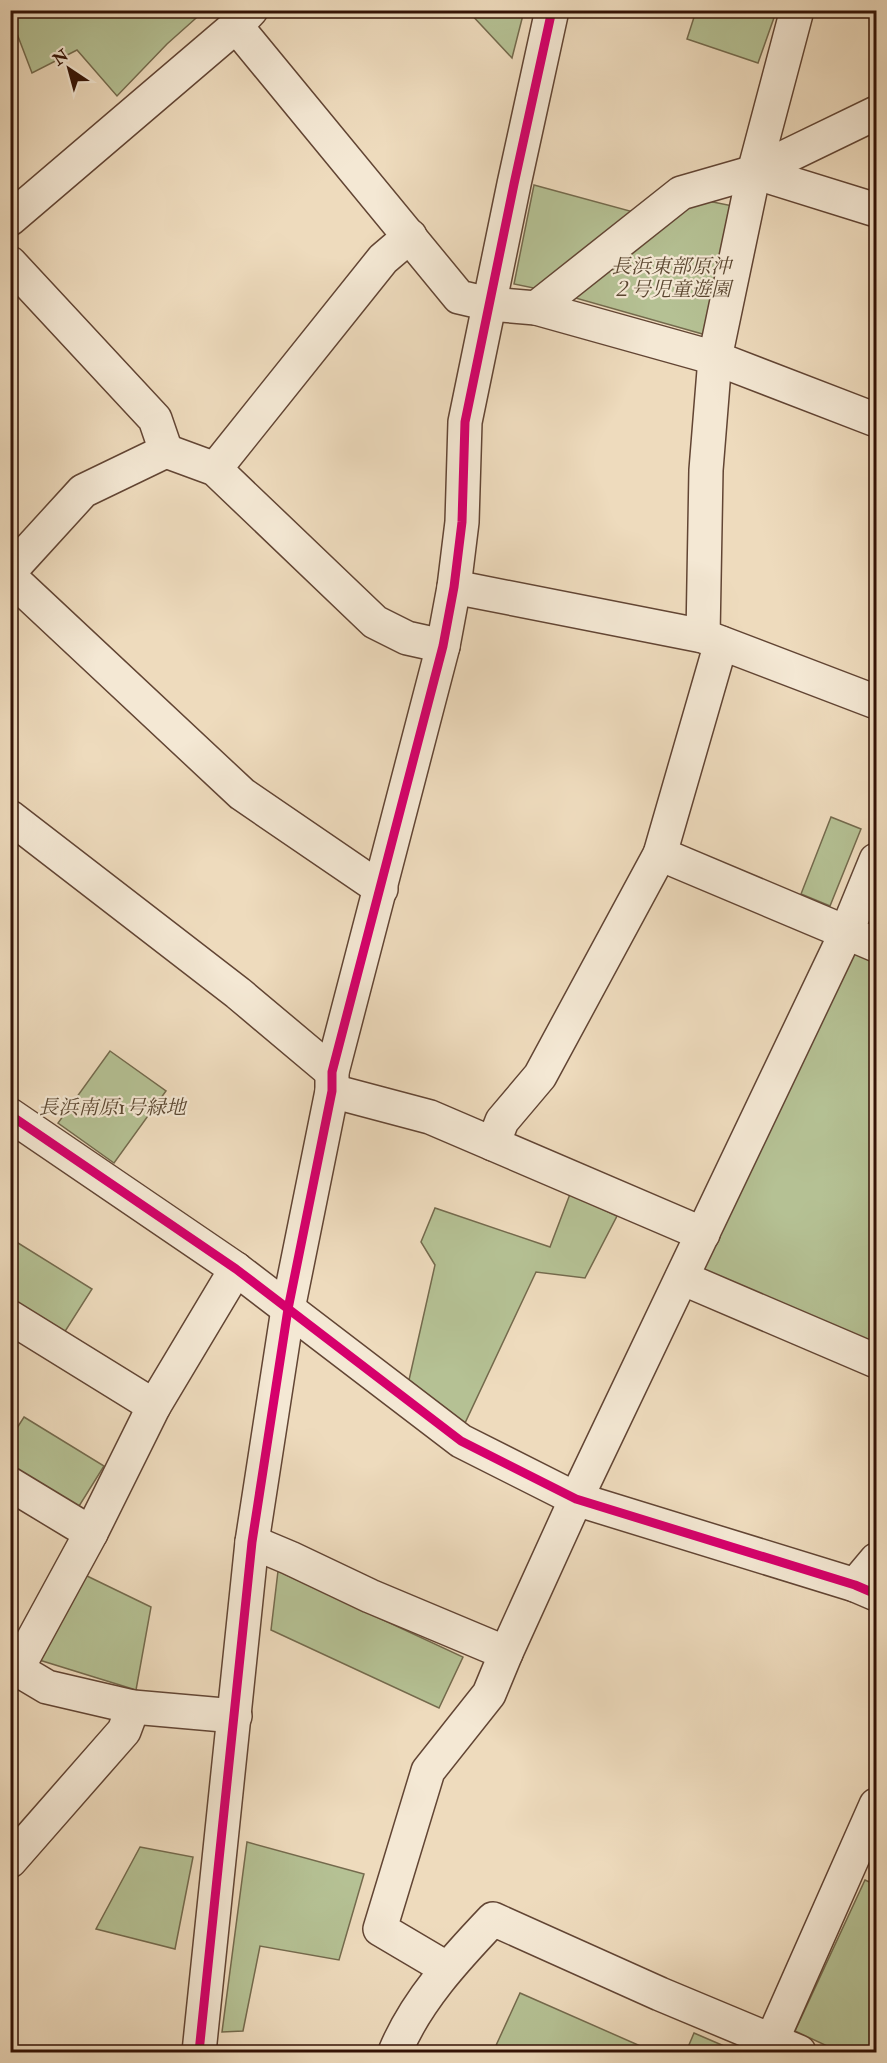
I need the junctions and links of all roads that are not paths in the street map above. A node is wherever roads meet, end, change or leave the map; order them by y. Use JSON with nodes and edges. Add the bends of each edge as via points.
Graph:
{"nodes":[{"id":1,"x":552,"y":10,"type":"edge"},
{"id":2,"x":797,"y":10,"type":"edge"},
{"id":3,"x":244,"y":18,"type":"edge"},
{"id":4,"x":876,"y":113,"type":"edge"},
{"id":5,"x":754,"y":172,"type":"junction"},
{"id":6,"x":876,"y":210,"type":"edge"},
{"id":7,"x":10,"y":219,"type":"edge"},
{"id":8,"x":410,"y":236,"type":"junction"},
{"id":9,"x":10,"y":264,"type":"edge"},
{"id":10,"x":489,"y":304,"type":"junction"},
{"id":11,"x":536,"y":308,"type":"junction"},
{"id":12,"x":715,"y":358,"type":"junction"},
{"id":13,"x":876,"y":420,"type":"edge"},
{"id":14,"x":166,"y":451,"type":"junction"},
{"id":15,"x":215,"y":469,"type":"junction"},
{"id":16,"x":10,"y":571,"type":"edge"},
{"id":17,"x":10,"y":577,"type":"edge"},
{"id":18,"x":454,"y":587,"type":"junction"},
{"id":19,"x":712,"y":639,"type":"junction"},
{"id":20,"x":443,"y":646,"type":"junction"},
{"id":21,"x":876,"y":702,"type":"edge"},
{"id":22,"x":10,"y":817,"type":"edge"},
{"id":23,"x":660,"y":854,"type":"junction"},
{"id":24,"x":876,"y":860,"type":"edge"},
{"id":25,"x":381,"y":889,"type":"junction"},
{"id":26,"x":846,"y":933,"type":"junction"},
{"id":27,"x":876,"y":945,"type":"edge"},
{"id":28,"x":332,"y":1081,"type":"junction"},
{"id":29,"x":10,"y":1115,"type":"edge"},
{"id":30,"x":493,"y":1144,"type":"junction"},
{"id":31,"x":703,"y":1234,"type":"junction"},
{"id":32,"x":236,"y":1269,"type":"junction"},
{"id":33,"x":682,"y":1278,"type":"junction"},
{"id":34,"x":288,"y":1310,"type":"junction"},
{"id":35,"x":10,"y":1317,"type":"edge"},
{"id":36,"x":876,"y":1361,"type":"edge"},
{"id":37,"x":154,"y":1406,"type":"junction"},
{"id":38,"x":10,"y":1484,"type":"edge"},
{"id":39,"x":576,"y":1498,"type":"junction"},
{"id":40,"x":91,"y":1533,"type":"junction"},
{"id":41,"x":252,"y":1542,"type":"junction"},
{"id":42,"x":876,"y":1560,"type":"edge"},
{"id":43,"x":866,"y":1589,"type":"edge"},
{"id":44,"x":506,"y":1653,"type":"junction"},
{"id":45,"x":14,"y":1667,"type":"edge"},
{"id":46,"x":133,"y":1707,"type":"junction"},
{"id":47,"x":234,"y":1716,"type":"junction"},
{"id":48,"x":876,"y":1805,"type":"edge"},
{"id":49,"x":866,"y":1854,"type":"edge"},
{"id":50,"x":12,"y":1857,"type":"edge"},
{"id":51,"x":446,"y":1968,"type":"junction"},
{"id":52,"x":785,"y":2046,"type":"edge"},
{"id":53,"x":199,"y":2052,"type":"edge"},
{"id":54,"x":395,"y":2052,"type":"edge"}],
"edges":[{"from":1,"to":10,"type":"street"},
{"from":2,"to":5,"type":"street"},
{"from":3,"to":7,"type":"street"},
{"from":3,"to":8,"type":"street"},
{"from":4,"to":5,"type":"street"},
{"from":5,"to":6,"type":"street"},
{"from":5,"to":11,"type":"street","via":[[681,193]]},
{"from":5,"to":12,"type":"street"},
{"from":8,"to":10,"type":"street","via":[[459,297]]},
{"from":8,"to":15,"type":"street","via":[[383,259]]},
{"from":9,"to":14,"type":"street","via":[[154,420]]},
{"from":10,"to":11,"type":"street"},
{"from":10,"to":18,"type":"street","via":[[465,422],[462,522]]},
{"from":11,"to":12,"type":"street"},
{"from":12,"to":13,"type":"street"},
{"from":12,"to":19,"type":"street","via":[[706,470]]},
{"from":14,"to":15,"type":"street"},
{"from":14,"to":16,"type":"street","via":[[83,491]]},
{"from":15,"to":20,"type":"street","via":[[375,622],[407,638]]},
{"from":17,"to":25,"type":"street","via":[[242,794]]},
{"from":18,"to":19,"type":"street"},
{"from":18,"to":20,"type":"street"},
{"from":19,"to":21,"type":"street"},
{"from":19,"to":23,"type":"street"},
{"from":20,"to":25,"type":"street"},
{"from":22,"to":28,"type":"street","via":[[238,993]]},
{"from":23,"to":26,"type":"street"},
{"from":23,"to":30,"type":"street","via":[[540,1076],[502,1121]]},
{"from":24,"to":26,"type":"street"},
{"from":25,"to":28,"type":"street"},
{"from":26,"to":27,"type":"street"},
{"from":26,"to":31,"type":"street"},
{"from":28,"to":30,"type":"street"},
{"from":28,"to":34,"type":"street"},
{"from":29,"to":32,"type":"street"},
{"from":30,"to":31,"type":"street"},
{"from":31,"to":33,"type":"street"},
{"from":32,"to":34,"type":"street"},
{"from":32,"to":37,"type":"street"},
{"from":33,"to":36,"type":"street"},
{"from":33,"to":39,"type":"street"},
{"from":34,"to":39,"type":"street","via":[[461,1441]]},
{"from":34,"to":41,"type":"street"},
{"from":35,"to":37,"type":"street"},
{"from":37,"to":40,"type":"street"},
{"from":38,"to":40,"type":"street"},
{"from":39,"to":43,"type":"street"},
{"from":39,"to":44,"type":"street"},
{"from":40,"to":45,"type":"street"},
{"from":41,"to":44,"type":"street"},
{"from":41,"to":47,"type":"street"},
{"from":42,"to":43,"type":"street"},
{"from":44,"to":51,"type":"street","via":[[489,1694],[428,1771],[380,1929]]},
{"from":45,"to":46,"type":"street","via":[[47,1687]]},
{"from":46,"to":47,"type":"street"},
{"from":46,"to":50,"type":"street","via":[[124,1731]]},
{"from":47,"to":53,"type":"street"},
{"from":48,"to":49,"type":"street"},
{"from":49,"to":52,"type":"street"},
{"from":51,"to":52,"type":"street","via":[[493,1919]]},
{"from":51,"to":54,"type":"street","via":[[403,2033]]}]}
